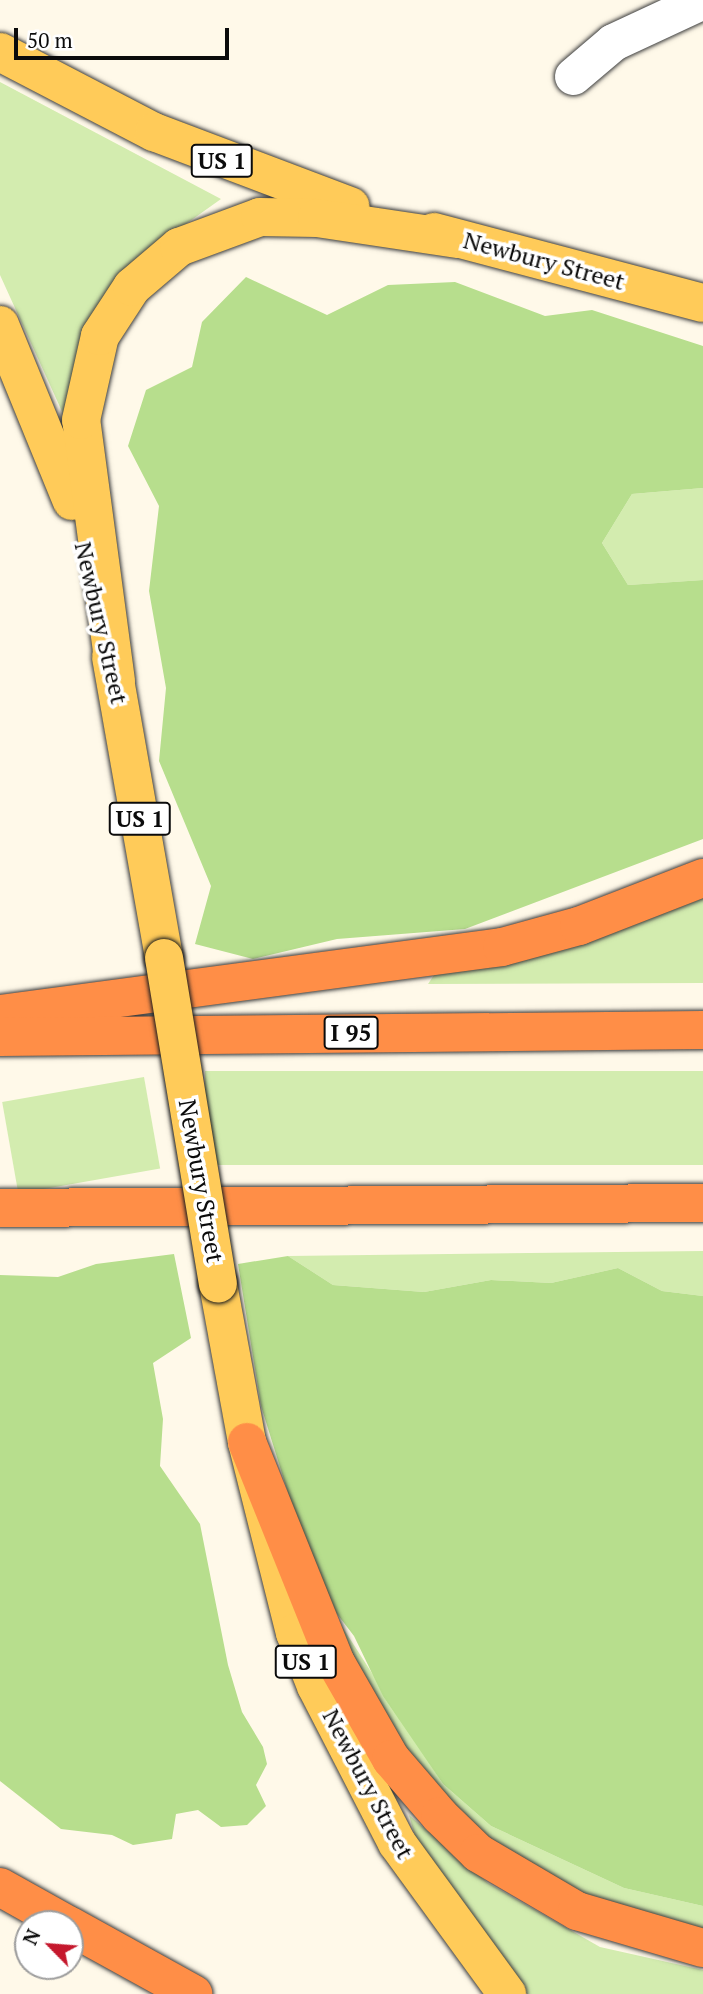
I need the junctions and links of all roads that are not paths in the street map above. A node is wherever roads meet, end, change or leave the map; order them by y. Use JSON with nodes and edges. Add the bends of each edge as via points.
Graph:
{"nodes":[{"id":1,"x":703,"y":0,"type":"edge"},
{"id":2,"x":0,"y":51,"type":"edge"},
{"id":3,"x":573,"y":76,"type":"dead end"},
{"id":4,"x":457,"y":239,"type":"junction"},
{"id":5,"x":703,"y":303,"type":"edge"},
{"id":6,"x":0,"y":325,"type":"edge"},
{"id":7,"x":116,"y":681,"type":"junction"},
{"id":8,"x":703,"y":878,"type":"edge"},
{"id":9,"x":0,"y":1014,"type":"edge"},
{"id":10,"x":703,"y":1030,"type":"edge"},
{"id":11,"x":0,"y":1037,"type":"edge"},
{"id":12,"x":703,"y":1203,"type":"edge"},
{"id":13,"x":0,"y":1208,"type":"edge"},
{"id":14,"x":247,"y":1442,"type":"junction"},
{"id":15,"x":0,"y":1887,"type":"edge"},
{"id":16,"x":41,"y":1910,"type":"edge"},
{"id":17,"x":84,"y":1934,"type":"edge"},
{"id":18,"x":703,"y":1948,"type":"edge"},
{"id":19,"x":193,"y":1994,"type":"edge"},
{"id":20,"x":507,"y":1994,"type":"edge"}],
"edges":[{"from":1,"to":3,"type":"street","via":[[612,42]]},
{"from":2,"to":4,"type":"main road","name":"Newbury Street","number":"US 1","via":[[207,155]]},
{"from":4,"to":5,"type":"main road","name":"Newbury Street","number":"US 1"},
{"from":4,"to":7,"type":"main road","via":[[317,218],[260,217],[196,238],[132,286],[100,336],[81,420]]},
{"from":6,"to":7,"type":"main road","name":"Newbury Street","number":"US 1","via":[[73,505]]},
{"from":7,"to":14,"type":"main road","name":"Newbury Street","number":"US 1","bridge":true},
{"from":8,"to":9,"type":"highway","via":[[579,926],[502,947]]},
{"from":10,"to":11,"type":"highway","number":"I 95"},
{"from":12,"to":13,"type":"highway"},
{"from":14,"to":18,"type":"highway","via":[[336,1663],[391,1759],[440,1816],[478,1853],[577,1911]]},
{"from":14,"to":20,"type":"main road","name":"Newbury Street","number":"US 1","via":[[295,1633],[316,1686],[397,1843]]},
{"from":15,"to":16,"type":"highway"},
{"from":17,"to":19,"type":"highway"}]}
